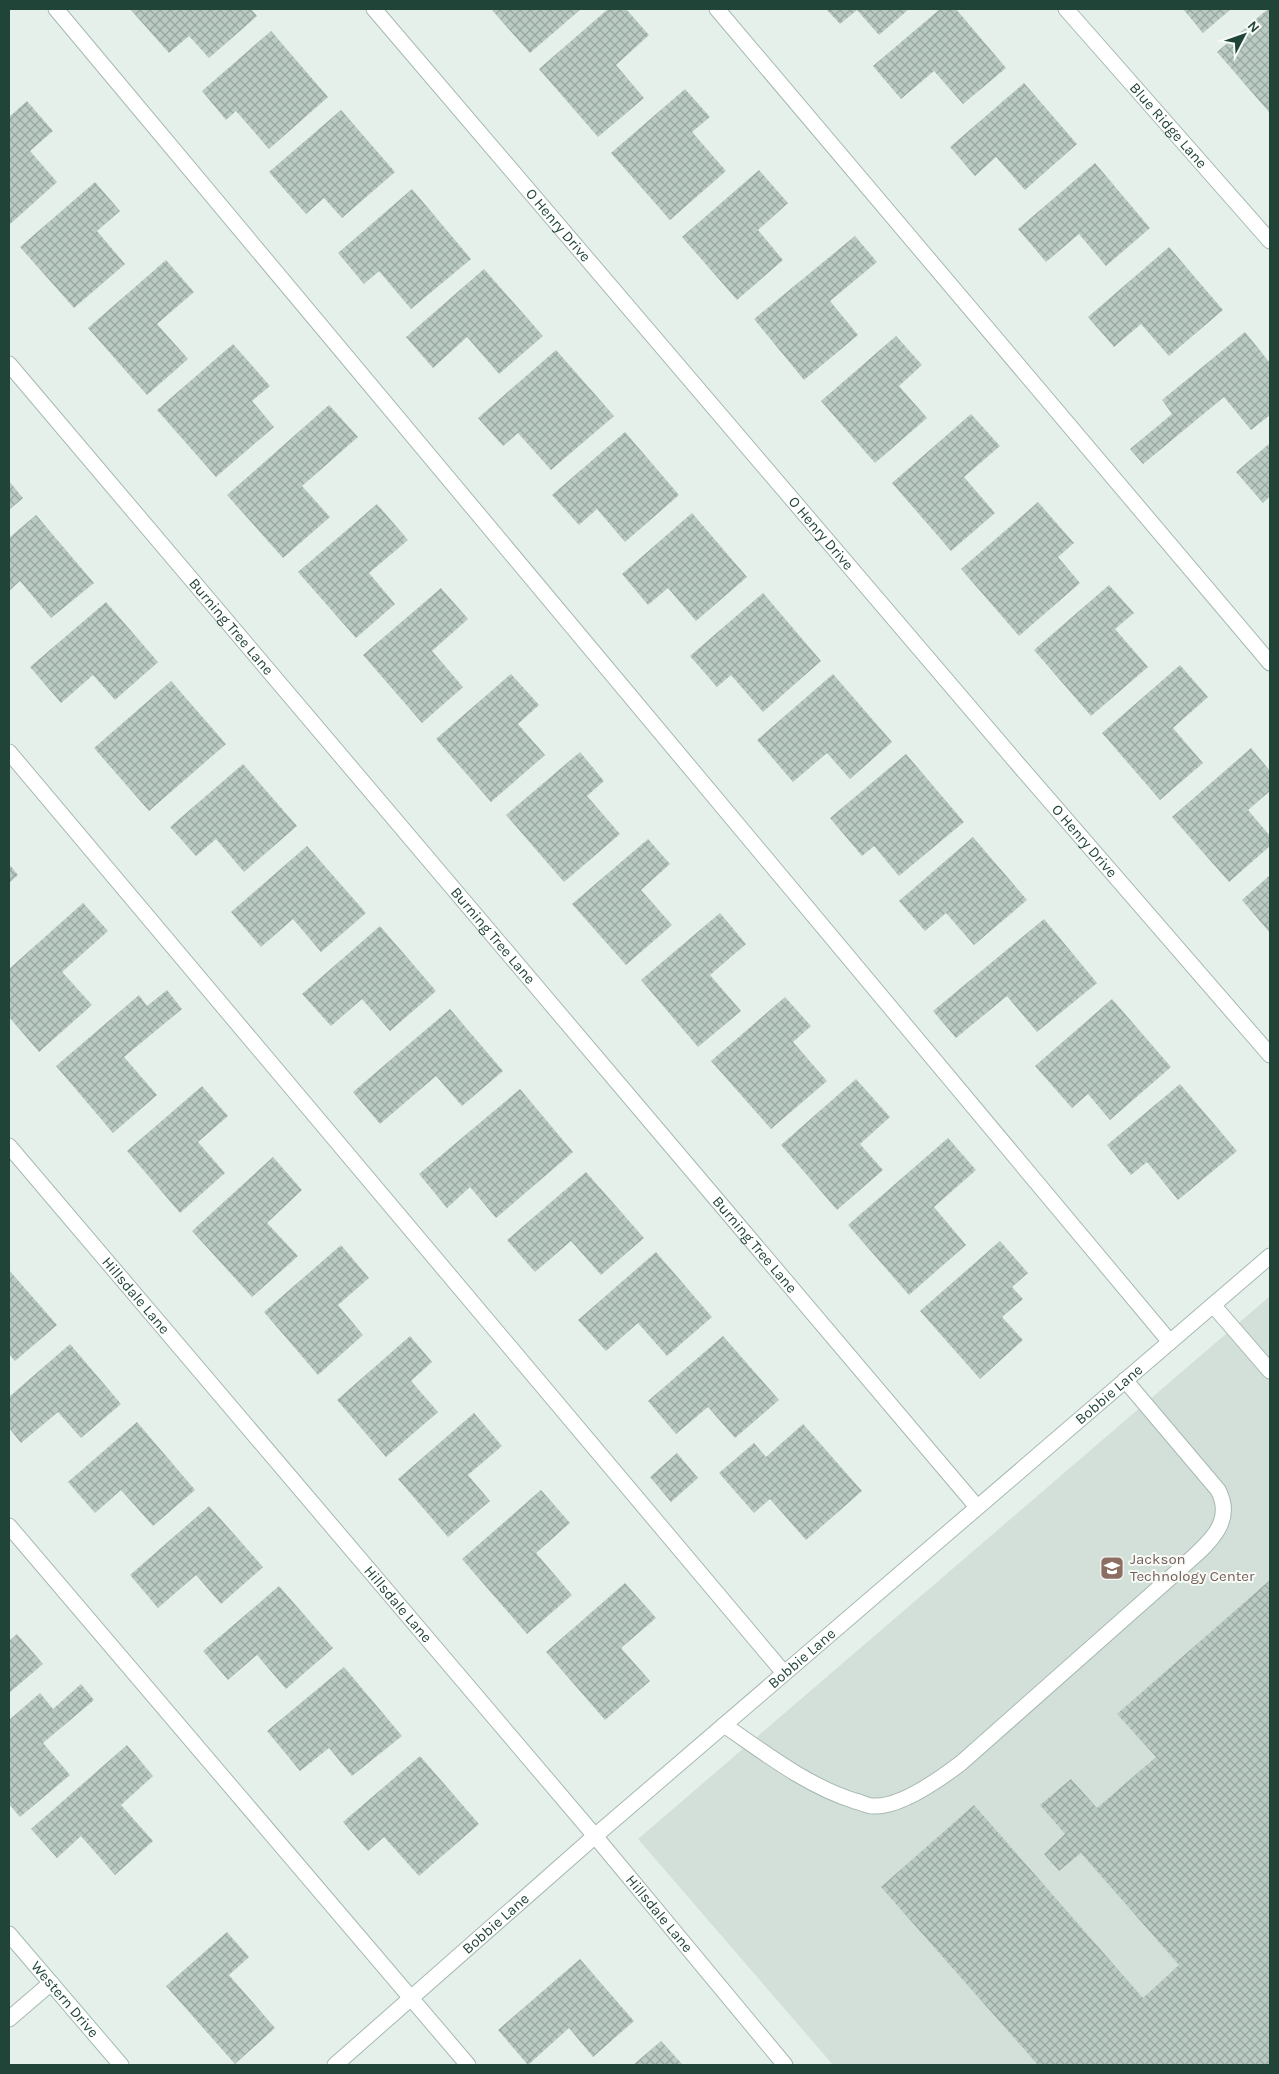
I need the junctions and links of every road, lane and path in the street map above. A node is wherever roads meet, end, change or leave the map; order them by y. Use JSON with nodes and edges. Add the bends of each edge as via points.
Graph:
{"nodes":[{"id":1,"x":56,"y":9,"type":"edge"},
{"id":2,"x":374,"y":9,"type":"edge"},
{"id":3,"x":717,"y":9,"type":"edge"},
{"id":4,"x":1066,"y":9,"type":"edge"},
{"id":5,"x":1270,"y":241,"type":"edge"},
{"id":6,"x":9,"y":364,"type":"edge"},
{"id":7,"x":1270,"y":663,"type":"edge"},
{"id":8,"x":9,"y":752,"type":"edge"},
{"id":9,"x":1270,"y":1055,"type":"edge"},
{"id":10,"x":9,"y":1146,"type":"edge"},
{"id":11,"x":1270,"y":1256,"type":"edge"},
{"id":12,"x":1213,"y":1305,"type":"junction"},
{"id":13,"x":1170,"y":1342,"type":"junction"},
{"id":14,"x":1270,"y":1371,"type":"edge"},
{"id":15,"x":1125,"y":1380,"type":"junction"},
{"id":16,"x":977,"y":1507,"type":"junction"},
{"id":17,"x":9,"y":1526,"type":"edge"},
{"id":18,"x":784,"y":1674,"type":"junction"},
{"id":19,"x":724,"y":1725,"type":"junction"},
{"id":20,"x":595,"y":1836,"type":"junction"},
{"id":21,"x":9,"y":1934,"type":"edge"},
{"id":22,"x":51,"y":1983,"type":"junction"},
{"id":23,"x":412,"y":1998,"type":"junction"},
{"id":24,"x":9,"y":2019,"type":"edge"},
{"id":25,"x":121,"y":2065,"type":"edge"},
{"id":26,"x":336,"y":2065,"type":"edge"},
{"id":27,"x":468,"y":2065,"type":"edge"},
{"id":28,"x":786,"y":2065,"type":"edge"}],
"edges":[{"from":1,"to":13,"type":"street"},
{"from":2,"to":9,"type":"street","name":"O Henry Drive"},
{"from":3,"to":7,"type":"street"},
{"from":4,"to":5,"type":"street","name":"Blue Ridge Lane"},
{"from":6,"to":16,"type":"street","name":"Burning Tree Lane"},
{"from":8,"to":18,"type":"street"},
{"from":10,"to":20,"type":"street","name":"Hillsdale Lane"},
{"from":11,"to":12,"type":"street","name":"Bobbie Lane"},
{"from":12,"to":13,"type":"street","name":"Bobbie Lane"},
{"from":12,"to":14,"type":"street"},
{"from":13,"to":15,"type":"street","name":"Bobbie Lane"},
{"from":15,"to":16,"type":"street","name":"Bobbie Lane"},
{"from":15,"to":19,"type":"street","via":[[1218,1490],[1224,1501],[1222,1522],[1213,1538],[1179,1570],[968,1756],[931,1786],[897,1801],[874,1806],[831,1794]]},
{"from":16,"to":18,"type":"street","name":"Bobbie Lane"},
{"from":17,"to":23,"type":"street"},
{"from":18,"to":19,"type":"street","name":"Bobbie Lane"},
{"from":19,"to":20,"type":"street","name":"Bobbie Lane"},
{"from":20,"to":23,"type":"street","name":"Bobbie Lane"},
{"from":20,"to":28,"type":"street","name":"Hillsdale Lane"},
{"from":21,"to":22,"type":"street","name":"Western Drive"},
{"from":22,"to":24,"type":"street"},
{"from":22,"to":25,"type":"street","name":"Western Drive"},
{"from":23,"to":26,"type":"street","name":"Bobbie Lane"},
{"from":23,"to":27,"type":"street"}]}
